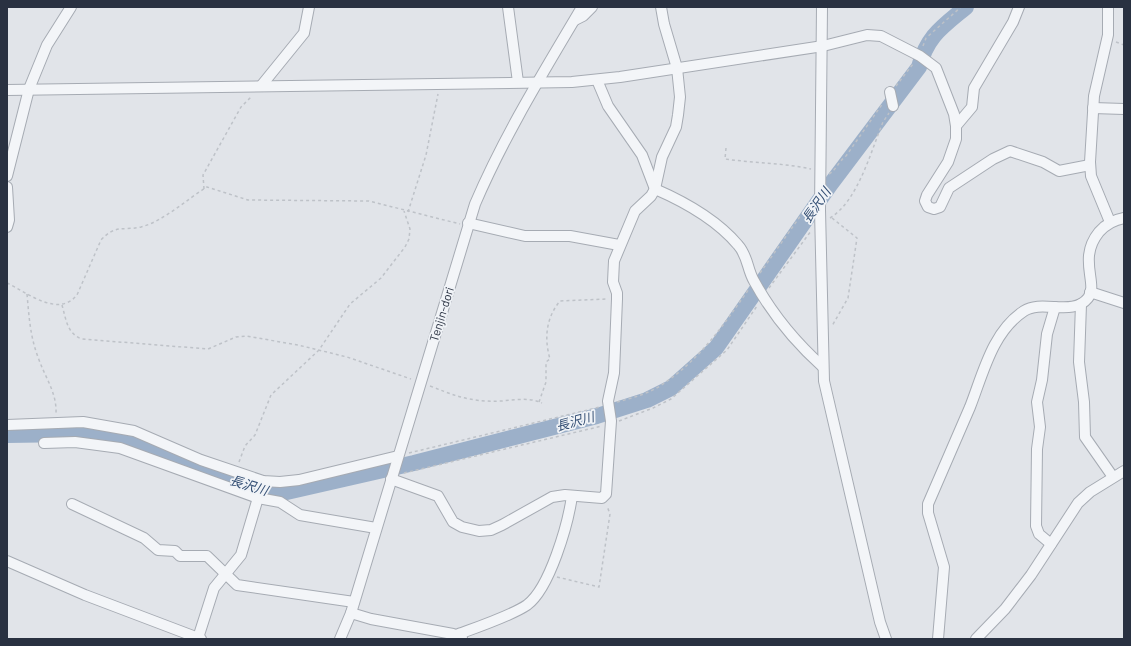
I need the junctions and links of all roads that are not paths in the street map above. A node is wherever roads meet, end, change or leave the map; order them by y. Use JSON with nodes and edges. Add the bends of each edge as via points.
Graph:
{"nodes":[{"id":1,"x":71,"y":7,"type":"edge"},
{"id":2,"x":309,"y":7,"type":"edge"},
{"id":3,"x":508,"y":7,"type":"edge"},
{"id":4,"x":582,"y":7,"type":"edge"},
{"id":5,"x":592,"y":7,"type":"edge"},
{"id":6,"x":661,"y":7,"type":"edge"},
{"id":7,"x":822,"y":7,"type":"edge"},
{"id":8,"x":1019,"y":7,"type":"edge"},
{"id":9,"x":1108,"y":7,"type":"edge"},
{"id":10,"x":573,"y":21,"type":"junction"},
{"id":11,"x":823,"y":46,"type":"junction"},
{"id":12,"x":677,"y":68,"type":"junction"},
{"id":13,"x":596,"y":80,"type":"junction"},
{"id":14,"x":518,"y":82,"type":"junction"},
{"id":15,"x":536,"y":82,"type":"junction"},
{"id":16,"x":261,"y":86,"type":"junction"},
{"id":17,"x":29,"y":89,"type":"junction"},
{"id":18,"x":7,"y":90,"type":"edge"},
{"id":19,"x":890,"y":92,"type":"dead end"},
{"id":20,"x":894,"y":106,"type":"road end"},
{"id":21,"x":1093,"y":108,"type":"junction"},
{"id":22,"x":1124,"y":109,"type":"edge"},
{"id":23,"x":956,"y":126,"type":"junction"},
{"id":24,"x":1090,"y":165,"type":"junction"},
{"id":25,"x":7,"y":176,"type":"edge"},
{"id":26,"x":7,"y":187,"type":"edge"},
{"id":27,"x":655,"y":189,"type":"junction"},
{"id":28,"x":1124,"y":218,"type":"edge"},
{"id":29,"x":1110,"y":222,"type":"junction"},
{"id":30,"x":468,"y":224,"type":"junction"},
{"id":31,"x":7,"y":227,"type":"edge"},
{"id":32,"x":619,"y":245,"type":"junction"},
{"id":33,"x":1090,"y":292,"type":"junction"},
{"id":34,"x":1124,"y":303,"type":"edge"},
{"id":35,"x":1081,"y":304,"type":"junction"},
{"id":36,"x":1055,"y":307,"type":"junction"},
{"id":37,"x":822,"y":367,"type":"junction"},
{"id":38,"x":7,"y":425,"type":"edge"},
{"id":39,"x":44,"y":443,"type":"dead end"},
{"id":40,"x":398,"y":456,"type":"junction"},
{"id":41,"x":1124,"y":471,"type":"edge"},
{"id":42,"x":392,"y":477,"type":"junction"},
{"id":43,"x":1113,"y":477,"type":"junction"},
{"id":44,"x":263,"y":481,"type":"junction"},
{"id":45,"x":572,"y":496,"type":"junction"},
{"id":46,"x":258,"y":498,"type":"junction"},
{"id":47,"x":72,"y":504,"type":"dead end"},
{"id":48,"x":376,"y":528,"type":"junction"},
{"id":49,"x":1050,"y":544,"type":"junction"},
{"id":50,"x":7,"y":561,"type":"edge"},
{"id":51,"x":225,"y":575,"type":"junction"},
{"id":52,"x":354,"y":602,"type":"junction"},
{"id":53,"x":351,"y":612,"type":"junction"},
{"id":54,"x":460,"y":637,"type":"edge"},
{"id":55,"x":199,"y":638,"type":"edge"},
{"id":56,"x":340,"y":639,"type":"edge"},
{"id":57,"x":886,"y":639,"type":"edge"},
{"id":58,"x":938,"y":639,"type":"edge"},
{"id":59,"x":976,"y":639,"type":"edge"}],
"edges":[{"from":1,"to":17,"type":"street","via":[[47,45]]},
{"from":2,"to":16,"type":"street","via":[[304,33]]},
{"from":3,"to":14,"type":"street"},
{"from":4,"to":10,"type":"street","name":"Tenjin-dori"},
{"from":5,"to":10,"type":"street"},
{"from":6,"to":12,"type":"street"},
{"from":7,"to":11,"type":"street"},
{"from":8,"to":23,"type":"street","via":[[1013,22],[974,88],[972,107]]},
{"from":9,"to":21,"type":"street","via":[[1108,35]]},
{"from":10,"to":15,"type":"street","name":"Tenjin-dori"},
{"from":11,"to":12,"type":"street"},
{"from":11,"to":23,"type":"street","via":[[867,35],[881,36],[923,58],[936,68],[954,114]]},
{"from":11,"to":37,"type":"street","via":[[820,210]]},
{"from":12,"to":13,"type":"street"},
{"from":12,"to":27,"type":"street","via":[[680,97],[676,127],[662,157]]},
{"from":13,"to":15,"type":"street"},
{"from":13,"to":27,"type":"street","via":[[608,106],[642,155]]},
{"from":14,"to":15,"type":"street"},
{"from":14,"to":16,"type":"street"},
{"from":15,"to":30,"type":"street","name":"Tenjin-dori","via":[[491,167]]},
{"from":16,"to":17,"type":"street"},
{"from":17,"to":18,"type":"street"},
{"from":17,"to":25,"type":"street"},
{"from":19,"to":20,"type":"street"},
{"from":21,"to":22,"type":"street"},
{"from":21,"to":24,"type":"street"},
{"from":23,"to":24,"type":"street","via":[[956,139],[948,162],[925,201],[928,207],[934,209],[940,207],[949,188],[1010,151],[1043,162],[1059,171]]},
{"from":24,"to":29,"type":"street","via":[[1091,176]]},
{"from":26,"to":31,"type":"street"},
{"from":27,"to":32,"type":"street","via":[[635,211],[630,227]]},
{"from":27,"to":37,"type":"street","via":[[683,201],[738,244],[746,256],[754,282],[781,324]]},
{"from":28,"to":29,"type":"street"},
{"from":29,"to":33,"type":"street","via":[[1094,238],[1088,249]]},
{"from":30,"to":32,"type":"street","via":[[525,236],[570,236]]},
{"from":30,"to":40,"type":"street","name":"Tenjin-dori"},
{"from":32,"to":45,"type":"street","via":[[614,261],[613,282],[617,299],[614,373],[608,405],[611,422],[608,488],[602,498]]},
{"from":33,"to":34,"type":"street"},
{"from":33,"to":35,"type":"street"},
{"from":35,"to":36,"type":"street"},
{"from":35,"to":43,"type":"street","via":[[1078,362],[1084,402],[1085,437]]},
{"from":36,"to":49,"type":"street","via":[[1047,334],[1037,402],[1040,427],[1037,449],[1036,526],[1039,534]]},
{"from":36,"to":58,"type":"street","via":[[1026,310],[1004,332],[986,361],[974,397],[928,504],[928,513],[944,567]]},
{"from":37,"to":57,"type":"street","via":[[828,406]]},
{"from":38,"to":44,"type":"street","via":[[83,422],[134,431],[201,460]]},
{"from":39,"to":46,"type":"street","via":[[75,442],[120,448]]},
{"from":40,"to":42,"type":"street","name":"Tenjin-dori"},
{"from":40,"to":44,"type":"street","via":[[299,480]]},
{"from":41,"to":43,"type":"street"},
{"from":42,"to":45,"type":"street","via":[[438,496],[453,522],[479,531],[491,530],[502,525],[552,497]]},
{"from":42,"to":48,"type":"street","name":"Tenjin-dori"},
{"from":43,"to":49,"type":"street","via":[[1078,503]]},
{"from":44,"to":46,"type":"street"},
{"from":45,"to":54,"type":"street","via":[[565,529],[538,596],[526,606]]},
{"from":46,"to":48,"type":"street","via":[[280,502],[300,515]]},
{"from":46,"to":51,"type":"street","via":[[241,555]]},
{"from":47,"to":51,"type":"street","via":[[144,538],[158,550],[175,551],[180,556],[207,556]]},
{"from":48,"to":52,"type":"street","name":"Tenjin-dori"},
{"from":49,"to":59,"type":"street","via":[[1031,575]]},
{"from":50,"to":55,"type":"street","via":[[85,595]]},
{"from":51,"to":52,"type":"street","via":[[237,585]]},
{"from":51,"to":55,"type":"street","via":[[214,588]]},
{"from":52,"to":53,"type":"street","name":"Tenjin-dori"},
{"from":53,"to":54,"type":"street","via":[[371,619]]},
{"from":53,"to":56,"type":"street","name":"Tenjin-dori"}]}
